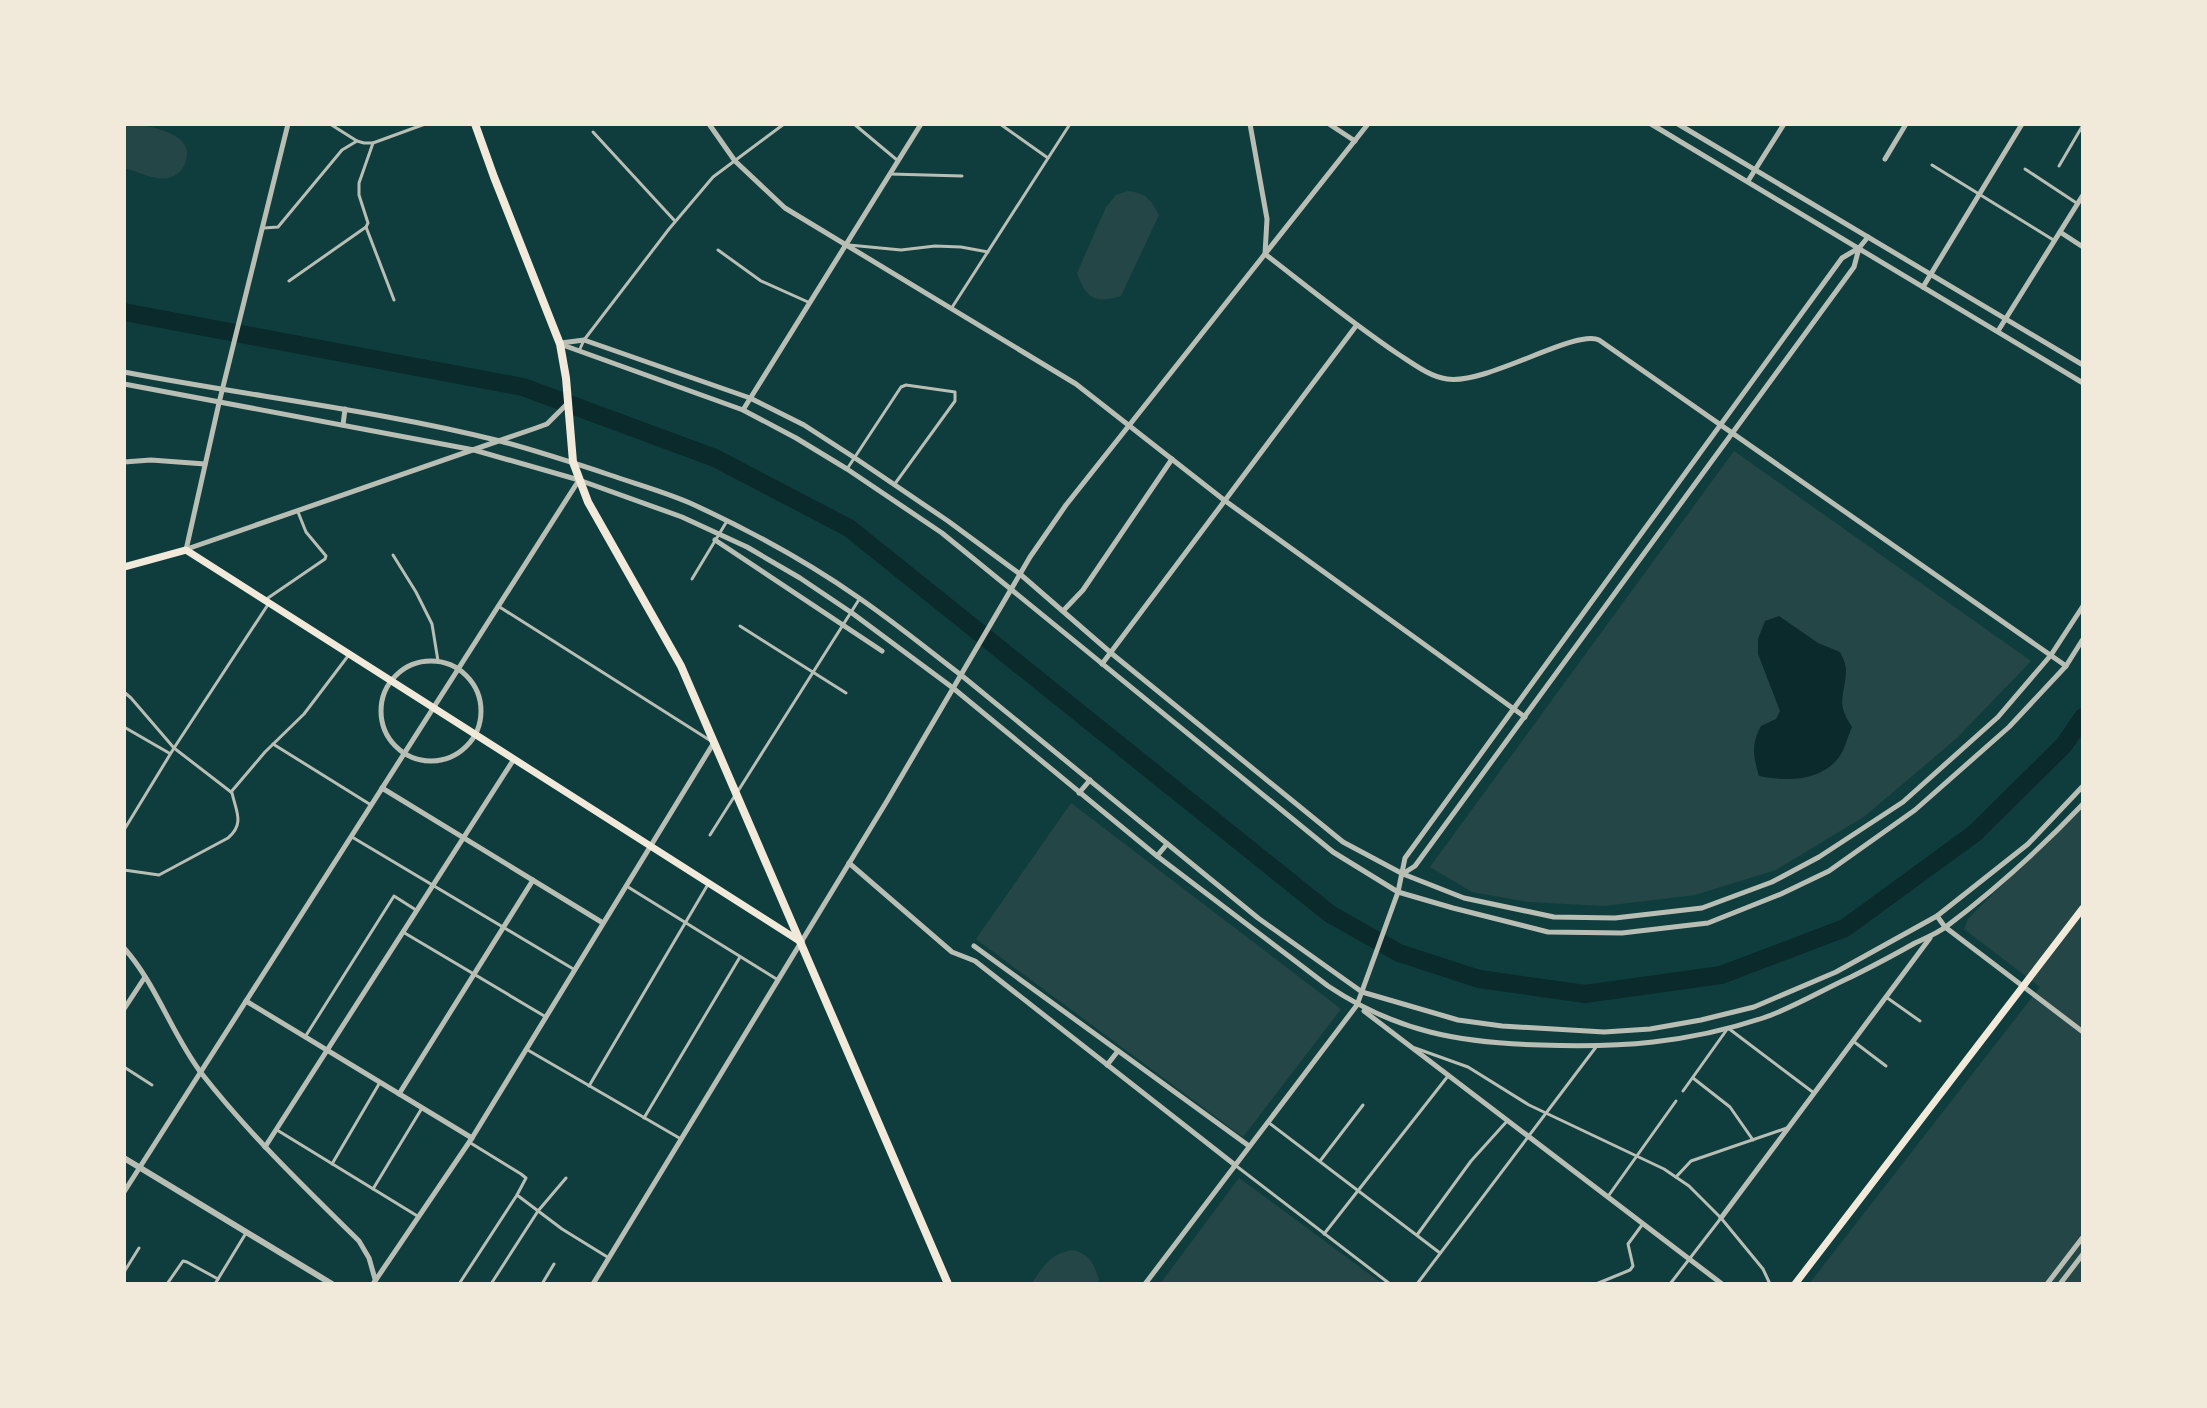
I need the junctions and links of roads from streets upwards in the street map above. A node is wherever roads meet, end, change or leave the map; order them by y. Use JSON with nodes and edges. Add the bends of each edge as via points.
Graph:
{"nodes":[{"id":1,"x":288,"y":124,"type":"edge"},
{"id":2,"x":475,"y":124,"type":"edge"},
{"id":3,"x":709,"y":124,"type":"edge"},
{"id":4,"x":921,"y":124,"type":"edge"},
{"id":5,"x":1250,"y":124,"type":"edge"},
{"id":6,"x":1329,"y":124,"type":"edge"},
{"id":7,"x":1368,"y":124,"type":"edge"},
{"id":8,"x":1651,"y":124,"type":"edge"},
{"id":9,"x":1678,"y":124,"type":"edge"},
{"id":10,"x":1784,"y":124,"type":"edge"},
{"id":11,"x":1906,"y":124,"type":"edge"},
{"id":12,"x":2022,"y":124,"type":"edge"},
{"id":13,"x":1355,"y":141,"type":"junction"},
{"id":14,"x":1885,"y":159,"type":"dead end"},
{"id":15,"x":1755,"y":169,"type":"junction"},
{"id":16,"x":1748,"y":181,"type":"junction"},
{"id":17,"x":2083,"y":195,"type":"edge"},
{"id":18,"x":2060,"y":232,"type":"junction"},
{"id":19,"x":1868,"y":237,"type":"junction"},
{"id":20,"x":846,"y":244,"type":"junction"},
{"id":21,"x":2083,"y":247,"type":"edge"},
{"id":22,"x":1859,"y":248,"type":"junction"},
{"id":23,"x":1265,"y":254,"type":"junction"},
{"id":24,"x":1931,"y":274,"type":"junction"},
{"id":25,"x":1923,"y":287,"type":"junction"},
{"id":26,"x":1800,"y":317,"type":"junction"},
{"id":27,"x":2005,"y":319,"type":"junction"},
{"id":28,"x":1811,"y":325,"type":"junction"},
{"id":29,"x":1356,"y":326,"type":"junction"},
{"id":30,"x":1998,"y":331,"type":"junction"},
{"id":31,"x":560,"y":344,"type":"junction"},
{"id":32,"x":2083,"y":365,"type":"edge"},
{"id":33,"x":125,"y":372,"type":"edge"},
{"id":34,"x":2083,"y":383,"type":"edge"},
{"id":35,"x":124,"y":384,"type":"edge"},
{"id":36,"x":222,"y":390,"type":"junction"},
{"id":37,"x":750,"y":398,"type":"junction"},
{"id":38,"x":219,"y":403,"type":"junction"},
{"id":39,"x":567,"y":404,"type":"junction"},
{"id":40,"x":345,"y":409,"type":"junction"},
{"id":41,"x":743,"y":410,"type":"junction"},
{"id":42,"x":1130,"y":424,"type":"junction"},
{"id":43,"x":1721,"y":424,"type":"junction"},
{"id":44,"x":343,"y":425,"type":"junction"},
{"id":45,"x":1733,"y":432,"type":"junction"},
{"id":46,"x":500,"y":441,"type":"junction"},
{"id":47,"x":474,"y":450,"type":"junction"},
{"id":48,"x":1172,"y":459,"type":"junction"},
{"id":49,"x":124,"y":462,"type":"edge"},
{"id":50,"x":573,"y":462,"type":"junction"},
{"id":51,"x":205,"y":464,"type":"junction"},
{"id":52,"x":579,"y":480,"type":"junction"},
{"id":53,"x":1224,"y":500,"type":"junction"},
{"id":54,"x":1645,"y":528,"type":"junction"},
{"id":55,"x":1657,"y":536,"type":"junction"},
{"id":56,"x":715,"y":540,"type":"road end"},
{"id":57,"x":186,"y":550,"type":"junction"},
{"id":58,"x":124,"y":567,"type":"edge"},
{"id":59,"x":1020,"y":574,"type":"junction"},
{"id":60,"x":1012,"y":588,"type":"junction"},
{"id":61,"x":2083,"y":606,"type":"edge"},
{"id":62,"x":1063,"y":611,"type":"junction"},
{"id":63,"x":2083,"y":639,"type":"edge"},
{"id":64,"x":882,"y":651,"type":"dead end"},
{"id":65,"x":1111,"y":653,"type":"junction"},
{"id":66,"x":2051,"y":655,"type":"junction"},
{"id":67,"x":1101,"y":664,"type":"junction"},
{"id":68,"x":2066,"y":666,"type":"junction"},
{"id":69,"x":458,"y":668,"type":"junction"},
{"id":70,"x":961,"y":675,"type":"junction"},
{"id":71,"x":391,"y":680,"type":"junction"},
{"id":72,"x":953,"y":688,"type":"junction"},
{"id":73,"x":433,"y":707,"type":"junction"},
{"id":74,"x":1514,"y":709,"type":"junction"},
{"id":75,"x":1525,"y":717,"type":"junction"},
{"id":76,"x":476,"y":735,"type":"junction"},
{"id":77,"x":714,"y":743,"type":"junction"},
{"id":78,"x":404,"y":754,"type":"junction"},
{"id":79,"x":514,"y":759,"type":"junction"},
{"id":80,"x":1090,"y":780,"type":"junction"},
{"id":81,"x":2083,"y":786,"type":"edge"},
{"id":82,"x":382,"y":788,"type":"junction"},
{"id":83,"x":1079,"y":793,"type":"junction"},
{"id":84,"x":2083,"y":804,"type":"edge"},
{"id":85,"x":463,"y":838,"type":"junction"},
{"id":86,"x":1167,"y":844,"type":"junction"},
{"id":87,"x":651,"y":846,"type":"junction"},
{"id":88,"x":1157,"y":856,"type":"junction"},
{"id":89,"x":849,"y":863,"type":"junction"},
{"id":90,"x":1403,"y":874,"type":"junction"},
{"id":91,"x":533,"y":880,"type":"junction"},
{"id":92,"x":1398,"y":892,"type":"junction"},
{"id":93,"x":2083,"y":908,"type":"edge"},
{"id":94,"x":1937,"y":916,"type":"junction"},
{"id":95,"x":603,"y":923,"type":"junction"},
{"id":96,"x":1945,"y":927,"type":"junction"},
{"id":97,"x":1933,"y":934,"type":"junction"},
{"id":98,"x":801,"y":942,"type":"junction"},
{"id":99,"x":974,"y":946,"type":"dead end"},
{"id":100,"x":125,"y":953,"type":"edge"},
{"id":101,"x":145,"y":977,"type":"junction"},
{"id":102,"x":2023,"y":987,"type":"junction"},
{"id":103,"x":1362,"y":992,"type":"junction"},
{"id":104,"x":246,"y":1001,"type":"junction"},
{"id":105,"x":1357,"y":1005,"type":"junction"},
{"id":106,"x":124,"y":1009,"type":"edge"},
{"id":107,"x":1604,"y":1032,"type":"junction"},
{"id":108,"x":2083,"y":1032,"type":"edge"},
{"id":109,"x":1596,"y":1047,"type":"junction"},
{"id":110,"x":327,"y":1050,"type":"junction"},
{"id":111,"x":1118,"y":1051,"type":"junction"},
{"id":112,"x":1107,"y":1065,"type":"junction"},
{"id":113,"x":201,"y":1072,"type":"junction"},
{"id":114,"x":399,"y":1094,"type":"junction"},
{"id":115,"x":471,"y":1140,"type":"junction"},
{"id":116,"x":1249,"y":1146,"type":"junction"},
{"id":117,"x":265,"y":1147,"type":"junction"},
{"id":118,"x":124,"y":1158,"type":"edge"},
{"id":119,"x":1235,"y":1165,"type":"junction"},
{"id":120,"x":139,"y":1168,"type":"junction"},
{"id":121,"x":124,"y":1192,"type":"edge"},
{"id":122,"x":1721,"y":1218,"type":"road end"},
{"id":123,"x":2083,"y":1237,"type":"edge"},
{"id":124,"x":2083,"y":1254,"type":"edge"},
{"id":125,"x":374,"y":1282,"type":"edge"},
{"id":126,"x":332,"y":1284,"type":"edge"},
{"id":127,"x":593,"y":1284,"type":"edge"},
{"id":128,"x":948,"y":1284,"type":"edge"},
{"id":129,"x":1145,"y":1284,"type":"edge"},
{"id":130,"x":1722,"y":1284,"type":"edge"},
{"id":131,"x":1795,"y":1284,"type":"edge"},
{"id":132,"x":2047,"y":1284,"type":"edge"},
{"id":133,"x":2060,"y":1284,"type":"edge"}],
"edges":[{"from":1,"to":36,"type":"street"},
{"from":2,"to":31,"type":"main road"},
{"from":3,"to":20,"type":"street","via":[[735,161],[785,208]]},
{"from":4,"to":20,"type":"street"},
{"from":5,"to":23,"type":"street","via":[[1267,219]]},
{"from":6,"to":13,"type":"street"},
{"from":7,"to":13,"type":"street"},
{"from":8,"to":16,"type":"street"},
{"from":9,"to":15,"type":"street"},
{"from":10,"to":15,"type":"street"},
{"from":11,"to":14,"type":"street"},
{"from":12,"to":24,"type":"street"},
{"from":13,"to":23,"type":"street"},
{"from":15,"to":16,"type":"street"},
{"from":15,"to":19,"type":"street"},
{"from":16,"to":22,"type":"street"},
{"from":17,"to":18,"type":"street"},
{"from":18,"to":21,"type":"street"},
{"from":18,"to":27,"type":"street"},
{"from":19,"to":22,"type":"street"},
{"from":19,"to":24,"type":"street"},
{"from":20,"to":37,"type":"street"},
{"from":20,"to":42,"type":"street","via":[[1076,384]]},
{"from":22,"to":25,"type":"street"},
{"from":22,"to":26,"type":"street","via":[[1842,258]]},
{"from":22,"to":28,"type":"street","via":[[1854,267]]},
{"from":23,"to":29,"type":"street"},
{"from":23,"to":42,"type":"street"},
{"from":24,"to":25,"type":"street"},
{"from":24,"to":27,"type":"street"},
{"from":25,"to":30,"type":"street"},
{"from":26,"to":28,"type":"street"},
{"from":26,"to":43,"type":"street"},
{"from":27,"to":30,"type":"street"},
{"from":27,"to":32,"type":"street"},
{"from":28,"to":45,"type":"street"},
{"from":29,"to":43,"type":"street","via":[[1443,379],[1492,372],[1594,337]]},
{"from":29,"to":53,"type":"street"},
{"from":30,"to":34,"type":"street"},
{"from":31,"to":37,"type":"street","via":[[584,340]]},
{"from":31,"to":39,"type":"main road"},
{"from":31,"to":41,"type":"street"},
{"from":33,"to":35,"type":"street"},
{"from":33,"to":36,"type":"street"},
{"from":35,"to":38,"type":"street"},
{"from":36,"to":38,"type":"street"},
{"from":36,"to":40,"type":"street"},
{"from":37,"to":41,"type":"street"},
{"from":37,"to":59,"type":"street","via":[[855,458]]},
{"from":38,"to":44,"type":"street"},
{"from":38,"to":51,"type":"street"},
{"from":39,"to":46,"type":"street","via":[[547,424]]},
{"from":39,"to":50,"type":"main road"},
{"from":40,"to":44,"type":"street"},
{"from":40,"to":46,"type":"street"},
{"from":41,"to":60,"type":"street","via":[[847,469]]},
{"from":42,"to":48,"type":"street"},
{"from":42,"to":59,"type":"street"},
{"from":43,"to":45,"type":"street"},
{"from":43,"to":54,"type":"street"},
{"from":44,"to":47,"type":"street"},
{"from":45,"to":55,"type":"street"},
{"from":45,"to":66,"type":"street"},
{"from":46,"to":47,"type":"street"},
{"from":46,"to":50,"type":"street"},
{"from":47,"to":52,"type":"street"},
{"from":47,"to":57,"type":"street"},
{"from":48,"to":53,"type":"street"},
{"from":48,"to":62,"type":"street","via":[[1083,590]]},
{"from":49,"to":51,"type":"street"},
{"from":50,"to":52,"type":"main road"},
{"from":50,"to":70,"type":"street","via":[[687,501],[809,565]]},
{"from":51,"to":57,"type":"street"},
{"from":52,"to":69,"type":"street"},
{"from":52,"to":72,"type":"street","via":[[682,517],[774,562]]},
{"from":52,"to":77,"type":"main road","via":[[681,666]]},
{"from":53,"to":65,"type":"street"},
{"from":53,"to":74,"type":"street"},
{"from":54,"to":55,"type":"street"},
{"from":54,"to":74,"type":"street"},
{"from":55,"to":75,"type":"street"},
{"from":56,"to":64,"type":"street"},
{"from":57,"to":58,"type":"main road"},
{"from":57,"to":71,"type":"main road"},
{"from":59,"to":60,"type":"street"},
{"from":59,"to":62,"type":"street"},
{"from":60,"to":67,"type":"street"},
{"from":60,"to":70,"type":"street"},
{"from":61,"to":66,"type":"street"},
{"from":62,"to":65,"type":"street"},
{"from":63,"to":68,"type":"street"},
{"from":65,"to":67,"type":"street"},
{"from":65,"to":90,"type":"street","via":[[1343,842]]},
{"from":66,"to":68,"type":"street"},
{"from":66,"to":90,"type":"street","via":[[1998,717],[1903,802],[1772,882],[1702,908],[1615,918],[1554,917],[1464,898]]},
{"from":67,"to":92,"type":"street","via":[[1333,852]]},
{"from":68,"to":92,"type":"street","via":[[2009,727],[1915,810],[1829,871],[1708,923],[1622,933],[1548,932]]},
{"from":69,"to":71,"type":"street","via":[[428,660]]},
{"from":69,"to":73,"type":"street"},
{"from":69,"to":76,"type":"street","via":[[478,692]]},
{"from":70,"to":72,"type":"street"},
{"from":70,"to":80,"type":"street"},
{"from":71,"to":73,"type":"main road"},
{"from":71,"to":78,"type":"street","via":[[381,714],[392,743]]},
{"from":72,"to":83,"type":"street"},
{"from":72,"to":89,"type":"street"},
{"from":73,"to":76,"type":"main road"},
{"from":73,"to":78,"type":"street"},
{"from":74,"to":75,"type":"street"},
{"from":74,"to":90,"type":"street","via":[[1405,858]]},
{"from":75,"to":90,"type":"street","via":[[1415,866]]},
{"from":76,"to":78,"type":"street","via":[[449,758],[418,760]]},
{"from":76,"to":79,"type":"main road"},
{"from":77,"to":87,"type":"street"},
{"from":77,"to":98,"type":"main road"},
{"from":78,"to":82,"type":"street"},
{"from":79,"to":85,"type":"street"},
{"from":79,"to":87,"type":"main road"},
{"from":80,"to":83,"type":"street"},
{"from":80,"to":86,"type":"street"},
{"from":81,"to":94,"type":"street","via":[[2028,844]]},
{"from":82,"to":85,"type":"street"},
{"from":82,"to":104,"type":"street"},
{"from":83,"to":88,"type":"street"},
{"from":84,"to":96,"type":"street","via":[[2035,854]]},
{"from":85,"to":91,"type":"street"},
{"from":85,"to":110,"type":"street"},
{"from":86,"to":88,"type":"street"},
{"from":86,"to":103,"type":"street"},
{"from":87,"to":95,"type":"street"},
{"from":87,"to":98,"type":"main road"},
{"from":88,"to":105,"type":"street"},
{"from":89,"to":98,"type":"street"},
{"from":89,"to":112,"type":"street","via":[[952,952],[975,961]]},
{"from":90,"to":92,"type":"street"},
{"from":91,"to":95,"type":"street"},
{"from":91,"to":114,"type":"street"},
{"from":92,"to":103,"type":"street"},
{"from":93,"to":102,"type":"main road"},
{"from":94,"to":96,"type":"street"},
{"from":94,"to":107,"type":"street","via":[[1836,972],[1754,1007],[1650,1029]]},
{"from":95,"to":115,"type":"street"},
{"from":96,"to":97,"type":"street"},
{"from":96,"to":102,"type":"street"},
{"from":97,"to":109,"type":"street","via":[[1766,1017],[1654,1043]]},
{"from":97,"to":122,"type":"street"},
{"from":98,"to":127,"type":"street"},
{"from":98,"to":128,"type":"main road"},
{"from":99,"to":111,"type":"street"},
{"from":100,"to":101,"type":"street"},
{"from":101,"to":106,"type":"street"},
{"from":101,"to":113,"type":"street"},
{"from":102,"to":108,"type":"street"},
{"from":102,"to":131,"type":"main road"},
{"from":103,"to":105,"type":"street"},
{"from":103,"to":107,"type":"street","via":[[1458,1020]]},
{"from":104,"to":110,"type":"street"},
{"from":104,"to":113,"type":"street"},
{"from":105,"to":109,"type":"street","via":[[1409,1027],[1456,1038]]},
{"from":105,"to":116,"type":"street"},
{"from":105,"to":130,"type":"street"},
{"from":107,"to":109,"type":"street"},
{"from":110,"to":114,"type":"street"},
{"from":110,"to":117,"type":"street"},
{"from":111,"to":112,"type":"street"},
{"from":111,"to":116,"type":"street"},
{"from":112,"to":119,"type":"street"},
{"from":113,"to":117,"type":"street"},
{"from":113,"to":120,"type":"street"},
{"from":114,"to":115,"type":"street"},
{"from":115,"to":125,"type":"street"},
{"from":116,"to":119,"type":"street"},
{"from":117,"to":125,"type":"street","via":[[359,1241]]},
{"from":118,"to":120,"type":"street"},
{"from":119,"to":129,"type":"street"},
{"from":120,"to":121,"type":"street"},
{"from":120,"to":126,"type":"street"},
{"from":123,"to":132,"type":"street"},
{"from":124,"to":133,"type":"street"}]}
